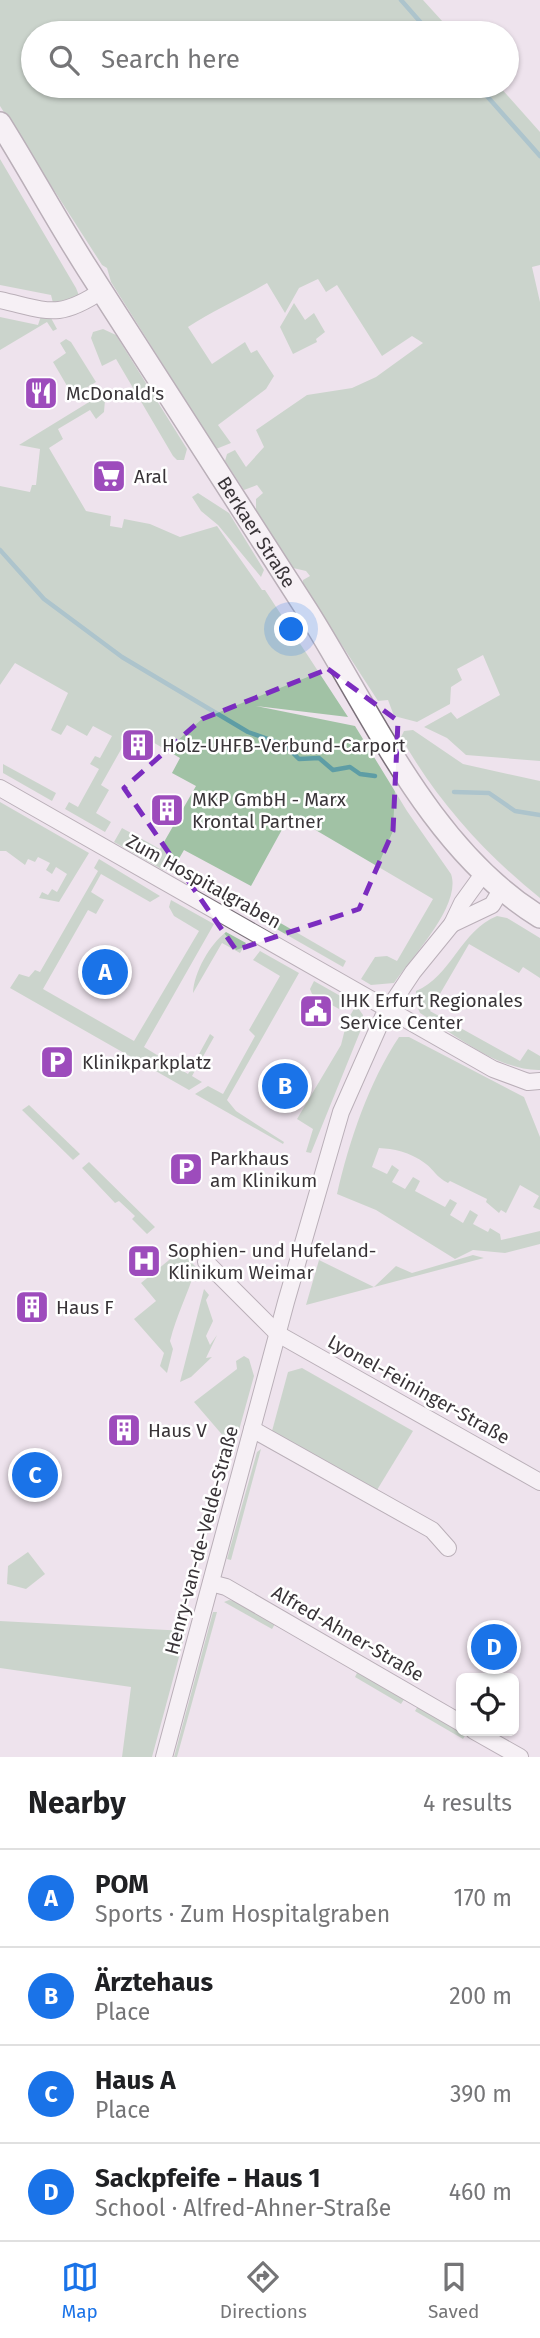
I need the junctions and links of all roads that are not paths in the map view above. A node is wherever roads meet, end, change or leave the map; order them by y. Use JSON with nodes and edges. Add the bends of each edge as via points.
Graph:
{"nodes":[{"id":1,"x":0,"y":123,"type":"edge"},
{"id":2,"x":103,"y":290,"type":"junction"},
{"id":3,"x":0,"y":300,"type":"edge"},
{"id":4,"x":0,"y":788,"type":"edge"},
{"id":5,"x":484,"y":874,"type":"junction"},
{"id":6,"x":501,"y":890,"type":"junction"},
{"id":7,"x":540,"y":917,"type":"edge"},
{"id":8,"x":452,"y":924,"type":"junction"},
{"id":9,"x":389,"y":1008,"type":"junction"},
{"id":10,"x":540,"y":1081,"type":"edge"},
{"id":11,"x":206,"y":1262,"type":"dead end"},
{"id":12,"x":278,"y":1335,"type":"junction"},
{"id":13,"x":252,"y":1429,"type":"junction"},
{"id":14,"x":540,"y":1482,"type":"edge"},
{"id":15,"x":448,"y":1548,"type":"dead end"},
{"id":16,"x":211,"y":1583,"type":"junction"},
{"id":17,"x":456,"y":1720,"type":"edge"},
{"id":18,"x":483,"y":1736,"type":"edge"},
{"id":19,"x":164,"y":1757,"type":"edge"},
{"id":20,"x":520,"y":1757,"type":"edge"}],
"edges":[{"from":1,"to":2,"type":"main road","name":"Berkaer Straße"},
{"from":2,"to":3,"type":"street","via":[[58,313]]},
{"from":2,"to":5,"type":"main road","name":"Berkaer Straße","via":[[412,782]]},
{"from":4,"to":9,"type":"street","name":"Zum Hospitalgraben"},
{"from":5,"to":6,"type":"main road","name":"Berkaer Straße"},
{"from":5,"to":8,"type":"street","name":"Henry-van-de-Velde-Straße"},
{"from":6,"to":7,"type":"main road","name":"Berkaer Straße"},
{"from":6,"to":8,"type":"street","name":"Henry-van-de-Velde-Straße","via":[[492,905]]},
{"from":8,"to":9,"type":"street","name":"Henry-van-de-Velde-Straße"},
{"from":9,"to":10,"type":"street","via":[[493,1069],[528,1082]]},
{"from":9,"to":12,"type":"street","name":"Henry-van-de-Velde-Straße","via":[[362,1060],[329,1145]]},
{"from":11,"to":12,"type":"street"},
{"from":12,"to":13,"type":"street","name":"Henry-van-de-Velde-Straße"},
{"from":12,"to":14,"type":"street","name":"Lyonel-Feininger-Straße"},
{"from":13,"to":15,"type":"street","via":[[432,1530]]},
{"from":13,"to":16,"type":"street","name":"Henry-van-de-Velde-Straße"},
{"from":16,"to":17,"type":"street","name":"Alfred-Ahner-Straße","via":[[226,1587]]},
{"from":16,"to":19,"type":"street","name":"Henry-van-de-Velde-Straße"},
{"from":18,"to":20,"type":"street"}]}
